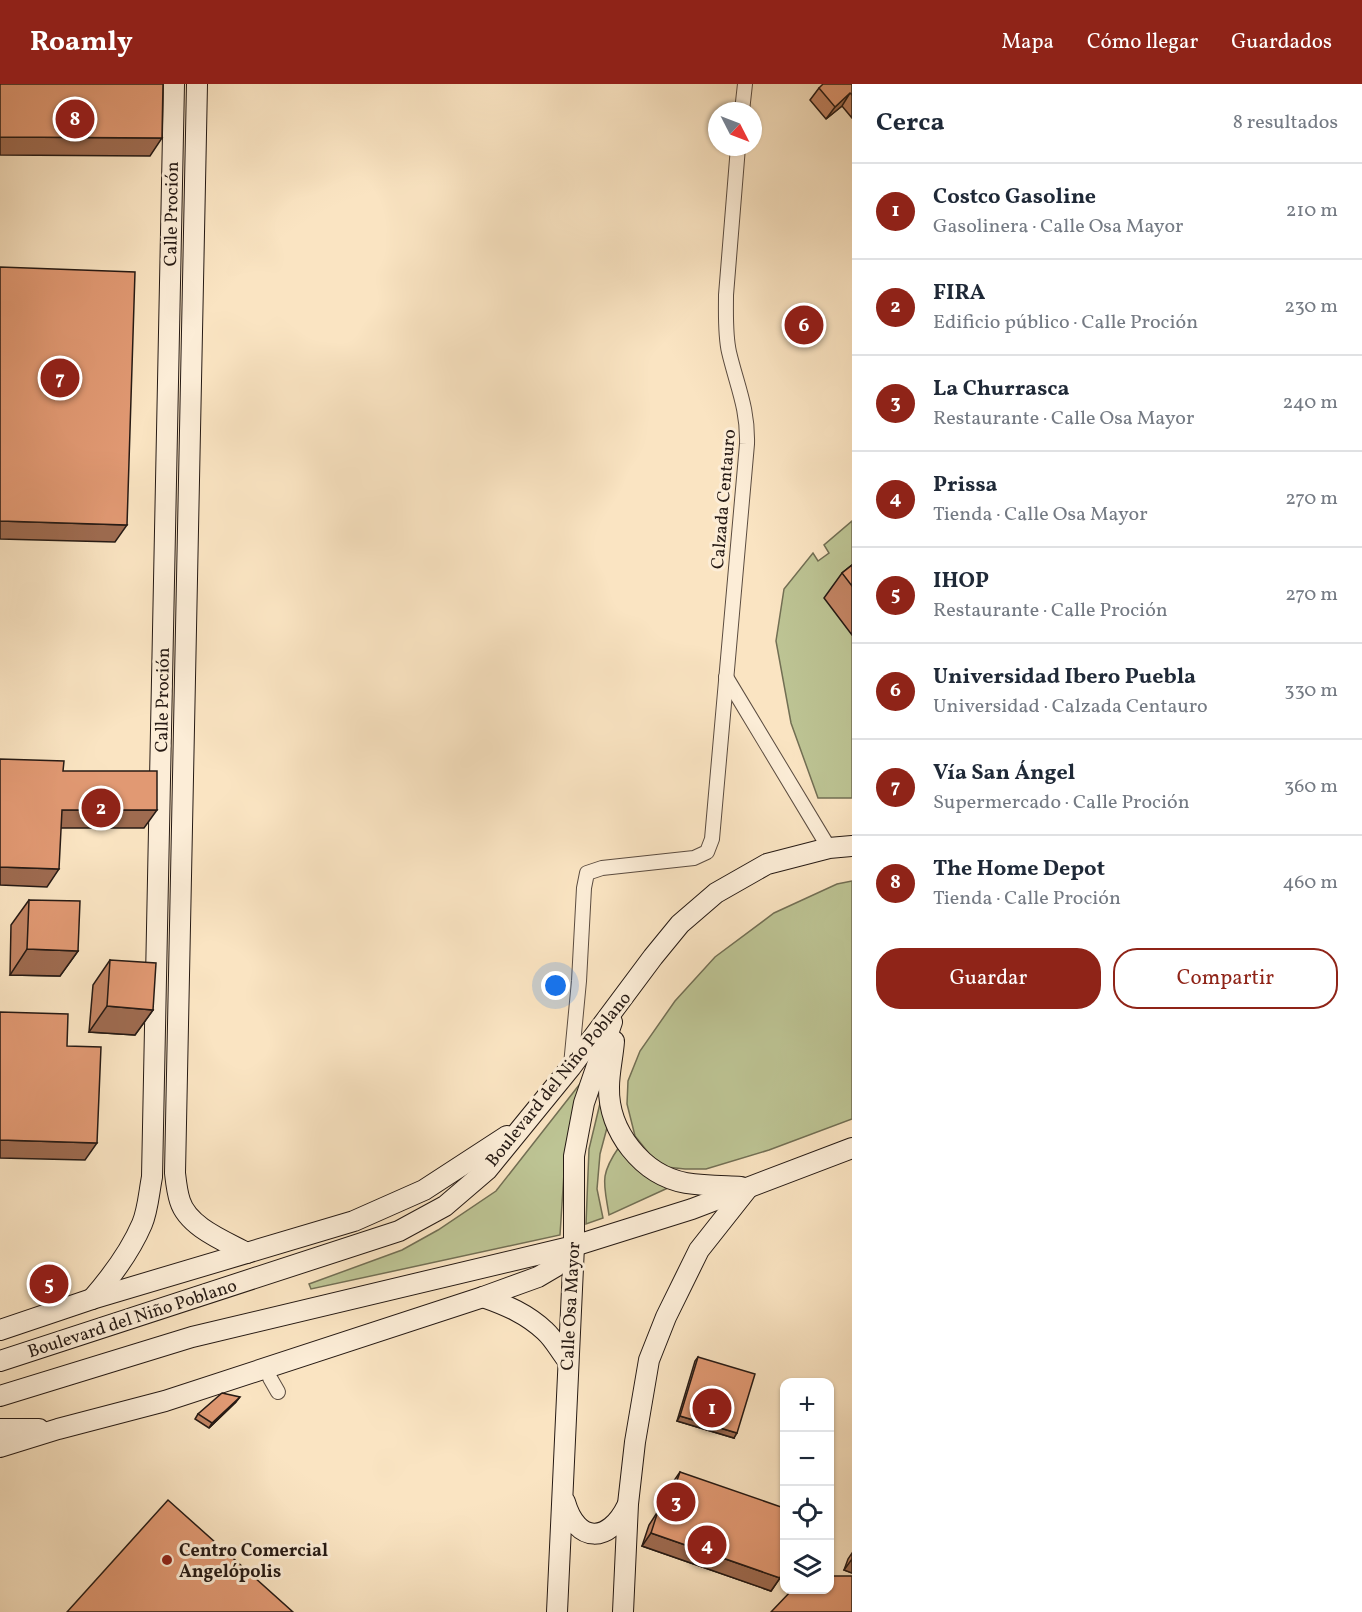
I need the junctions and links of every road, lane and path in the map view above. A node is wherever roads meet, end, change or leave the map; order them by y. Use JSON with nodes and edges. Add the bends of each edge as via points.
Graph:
{"nodes":[{"id":1,"x":174,"y":84,"type":"edge"},
{"id":2,"x":197,"y":84,"type":"edge"},
{"id":3,"x":745,"y":84,"type":"edge"},
{"id":4,"x":743,"y":102,"type":"edge"},
{"id":5,"x":173,"y":134,"type":"junction"},
{"id":6,"x":197,"y":134,"type":"junction"},
{"id":7,"x":737,"y":156,"type":"edge"},
{"id":8,"x":726,"y":677,"type":"junction"},
{"id":9,"x":162,"y":700,"type":"junction"},
{"id":10,"x":185,"y":700,"type":"junction"},
{"id":11,"x":852,"y":846,"type":"edge"},
{"id":12,"x":829,"y":848,"type":"junction"},
{"id":13,"x":618,"y":1006,"type":"junction"},
{"id":14,"x":571,"y":1067,"type":"junction"},
{"id":15,"x":524,"y":1126,"type":"junction"},
{"id":16,"x":852,"y":1148,"type":"edge"},
{"id":17,"x":748,"y":1188,"type":"junction"},
{"id":18,"x":574,"y":1246,"type":"junction"},
{"id":19,"x":247,"y":1253,"type":"junction"},
{"id":20,"x":483,"y":1297,"type":"junction"},
{"id":21,"x":92,"y":1299,"type":"junction"},
{"id":22,"x":0,"y":1330,"type":"edge"},
{"id":23,"x":0,"y":1361,"type":"edge"},
{"id":24,"x":568,"y":1361,"type":"junction"},
{"id":25,"x":270,"y":1378,"type":"dead end"},
{"id":26,"x":278,"y":1392,"type":"dead end"},
{"id":27,"x":0,"y":1396,"type":"edge"},
{"id":28,"x":0,"y":1429,"type":"edge"},
{"id":29,"x":58,"y":1429,"type":"junction"},
{"id":30,"x":0,"y":1448,"type":"edge"},
{"id":31,"x":563,"y":1497,"type":"junction"},
{"id":32,"x":628,"y":1504,"type":"junction"},
{"id":33,"x":557,"y":1612,"type":"edge"},
{"id":34,"x":623,"y":1612,"type":"edge"}],
"edges":[{"from":1,"to":5,"type":"main road","name":"Calle Proción"},
{"from":2,"to":6,"type":"main road","name":"Calle Proción"},
{"from":3,"to":4,"type":"street"},
{"from":5,"to":6,"type":"main road"},
{"from":5,"to":9,"type":"main road","name":"Calle Proción"},
{"from":6,"to":10,"type":"main road","name":"Calle Proción"},
{"from":7,"to":8,"type":"street","name":"Calzada Centauro","via":[[726,318],[728,349],[747,424]]},
{"from":8,"to":12,"type":"street"},
{"from":8,"to":14,"type":"street","name":"Calzada Centauro","via":[[712,839],[707,852],[694,858],[587,873]]},
{"from":9,"to":10,"type":"main road"},
{"from":9,"to":21,"type":"main road","name":"Calle Proción","via":[[152,1177],[143,1222],[110,1279]]},
{"from":10,"to":19,"type":"main road","name":"Calle Proción","via":[[175,1173],[180,1203],[192,1219]]},
{"from":11,"to":12,"type":"main road","name":"Boulevard del Niño Poblano"},
{"from":12,"to":13,"type":"main road","name":"Boulevard del Niño Poblano","via":[[768,864],[716,893],[680,924]]},
{"from":13,"to":14,"type":"main road","name":"Boulevard del Niño Poblano"},
{"from":13,"to":17,"type":"main road","via":[[609,1088],[612,1111],[625,1142],[643,1162],[677,1181]]},
{"from":13,"to":18,"type":"main road","name":"Calle Osa Mayor","via":[[584,1102],[574,1156]]},
{"from":14,"to":15,"type":"main road","name":"Boulevard del Niño Poblano"},
{"from":15,"to":19,"type":"main road","via":[[424,1190],[354,1221]]},
{"from":15,"to":23,"type":"main road","name":"Boulevard del Niño Poblano","via":[[487,1170],[445,1206],[399,1231]]},
{"from":16,"to":17,"type":"main road","name":"Boulevard del Niño Poblano"},
{"from":17,"to":18,"type":"main road","name":"Boulevard del Niño Poblano"},
{"from":17,"to":32,"type":"main road","via":[[699,1251],[648,1360]]},
{"from":18,"to":20,"type":"main road","via":[[555,1267],[538,1277]]},
{"from":18,"to":24,"type":"main road","name":"Calle Osa Mayor"},
{"from":18,"to":27,"type":"main road","name":"Boulevard del Niño Poblano","via":[[192,1337]]},
{"from":19,"to":21,"type":"main road"},
{"from":20,"to":24,"type":"main road","via":[[512,1308],[537,1324]]},
{"from":20,"to":29,"type":"main road","via":[[165,1401]]},
{"from":21,"to":22,"type":"main road"},
{"from":24,"to":31,"type":"main road","name":"Calle Osa Mayor"},
{"from":25,"to":26,"type":"street"},
{"from":28,"to":29,"type":"main road"},
{"from":29,"to":30,"type":"main road"},
{"from":31,"to":32,"type":"main road","via":[[575,1525],[593,1534],[609,1530]]},
{"from":31,"to":33,"type":"main road","name":"Calle Osa Mayor"},
{"from":32,"to":34,"type":"main road"}]}
